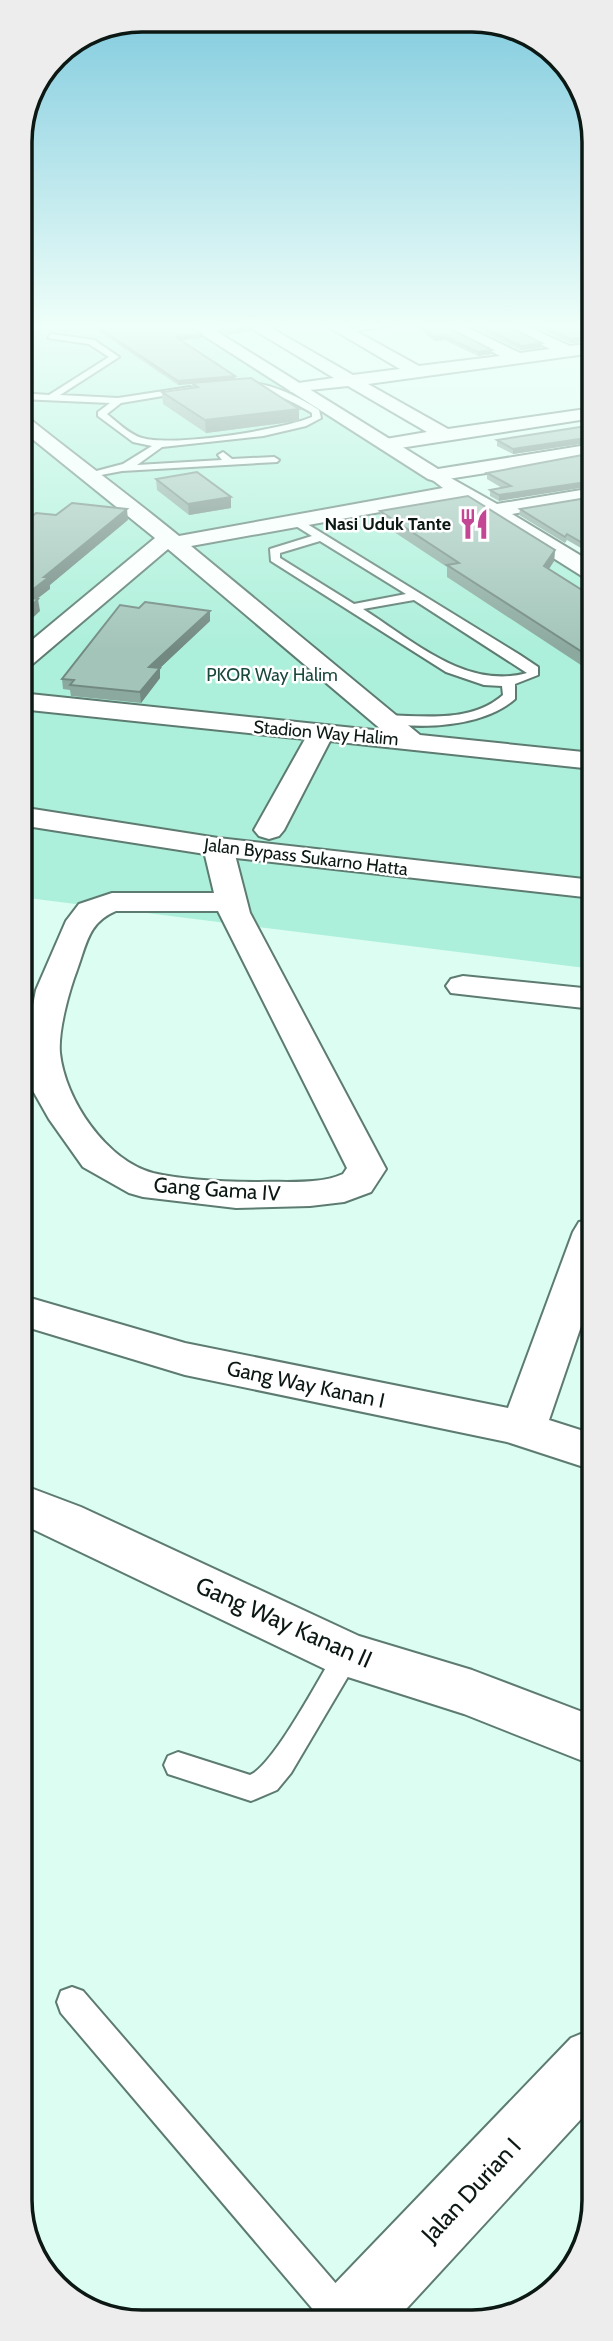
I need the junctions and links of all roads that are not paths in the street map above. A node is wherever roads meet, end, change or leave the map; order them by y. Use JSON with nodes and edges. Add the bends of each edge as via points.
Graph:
{"nodes":[{"id":1,"x":37,"y":432,"type":"edge"},
{"id":2,"x":126,"y":432,"type":"edge"},
{"id":3,"x":251,"y":432,"type":"edge"},
{"id":4,"x":368,"y":432,"type":"edge"},
{"id":5,"x":440,"y":432,"type":"edge"},
{"id":6,"x":470,"y":432,"type":"edge"},
{"id":7,"x":61,"y":434,"type":"joint"},
{"id":8,"x":446,"y":436,"type":"junction"},
{"id":9,"x":39,"y":437,"type":"junction"},
{"id":10,"x":199,"y":439,"type":"junction"},
{"id":11,"x":159,"y":444,"type":"junction"},
{"id":12,"x":387,"y":444,"type":"junction"},
{"id":13,"x":582,"y":452,"type":"edge"},
{"id":14,"x":274,"y":460,"type":"dead end"},
{"id":15,"x":230,"y":462,"type":"junction"},
{"id":16,"x":435,"y":475,"type":"junction"},
{"id":17,"x":106,"y":477,"type":"junction"},
{"id":18,"x":462,"y":491,"type":"junction"},
{"id":19,"x":582,"y":496,"type":"edge"},
{"id":20,"x":559,"y":500,"type":"junction"},
{"id":21,"x":494,"y":511,"type":"junction"},
{"id":22,"x":582,"y":513,"type":"edge"},
{"id":23,"x":295,"y":521,"type":"junction"},
{"id":24,"x":321,"y":537,"type":"junction"},
{"id":25,"x":170,"y":541,"type":"junction"},
{"id":26,"x":582,"y":566,"type":"edge"},
{"id":27,"x":416,"y":596,"type":"junction"},
{"id":28,"x":355,"y":607,"type":"junction"},
{"id":29,"x":32,"y":652,"type":"edge"},
{"id":30,"x":508,"y":682,"type":"junction"},
{"id":31,"x":32,"y":702,"type":"edge"},
{"id":32,"x":385,"y":719,"type":"junction"},
{"id":33,"x":321,"y":733,"type":"junction"},
{"id":34,"x":410,"y":740,"type":"junction"},
{"id":35,"x":582,"y":760,"type":"edge"},
{"id":36,"x":32,"y":801,"type":"edge"},
{"id":37,"x":32,"y":818,"type":"edge"},
{"id":38,"x":269,"y":830,"type":"junction"},
{"id":39,"x":218,"y":847,"type":"junction"},
{"id":40,"x":582,"y":866,"type":"edge"},
{"id":41,"x":582,"y":888,"type":"edge"},
{"id":42,"x":231,"y":902,"type":"junction"},
{"id":43,"x":463,"y":986,"type":"dead end"},
{"id":44,"x":582,"y":998,"type":"edge"},
{"id":45,"x":581,"y":1265,"type":"edge"},
{"id":46,"x":32,"y":1314,"type":"edge"},
{"id":47,"x":523,"y":1430,"type":"junction"},
{"id":48,"x":581,"y":1448,"type":"edge"},
{"id":49,"x":32,"y":1508,"type":"edge"},
{"id":50,"x":347,"y":1655,"type":"junction"},
{"id":51,"x":581,"y":1736,"type":"edge"},
{"id":52,"x":178,"y":1765,"type":"dead end"},
{"id":53,"x":72,"y":2001,"type":"dead end"},
{"id":54,"x":581,"y":2073,"type":"edge"},
{"id":55,"x":338,"y":2310,"type":"edge"},
{"id":56,"x":356,"y":2310,"type":"edge"}],
"edges":[{"from":1,"to":9,"type":"main road","name":"Stadion Way Halim"},
{"from":2,"to":11,"type":"lane","via":[[136,440]]},
{"from":3,"to":10,"type":"lane"},
{"from":4,"to":12,"type":"main road"},
{"from":5,"to":8,"type":"main road"},
{"from":6,"to":8,"type":"main road"},
{"from":7,"to":9,"type":"main road"},
{"from":7,"to":17,"type":"main road","name":"Stadion Way Halim"},
{"from":8,"to":12,"type":"main road"},
{"from":9,"to":17,"type":"main road","name":"Stadion Way Halim"},
{"from":10,"to":11,"type":"lane"},
{"from":10,"to":15,"type":"lane"},
{"from":11,"to":17,"type":"lane"},
{"from":12,"to":16,"type":"main road"},
{"from":13,"to":16,"type":"main road"},
{"from":14,"to":15,"type":"lane"},
{"from":15,"to":17,"type":"lane"},
{"from":16,"to":18,"type":"main road"},
{"from":17,"to":25,"type":"main road","name":"Stadion Way Halim"},
{"from":18,"to":21,"type":"main road"},
{"from":18,"to":23,"type":"main road"},
{"from":19,"to":20,"type":"main road"},
{"from":20,"to":21,"type":"main road"},
{"from":20,"to":22,"type":"main road"},
{"from":21,"to":26,"type":"main road"},
{"from":23,"to":24,"type":"lane"},
{"from":23,"to":25,"type":"main road"},
{"from":24,"to":27,"type":"lane"},
{"from":24,"to":28,"type":"lane","via":[[274,551],[275,559]]},
{"from":25,"to":29,"type":"main road"},
{"from":25,"to":32,"type":"main road","name":"Stadion Way Halim"},
{"from":27,"to":28,"type":"lane"},
{"from":27,"to":30,"type":"lane","via":[[534,670],[532,675]]},
{"from":28,"to":30,"type":"lane","via":[[450,668],[484,681]]},
{"from":30,"to":32,"type":"lane","via":[[510,695],[488,713]]},
{"from":31,"to":33,"type":"main road","name":"Stadion Way Halim"},
{"from":32,"to":34,"type":"main road","name":"Stadion Way Halim"},
{"from":33,"to":34,"type":"main road","name":"Stadion Way Halim"},
{"from":33,"to":38,"type":"main road"},
{"from":34,"to":35,"type":"main road"},
{"from":36,"to":38,"type":"main road","name":"Jalan Bypass Sukarno Hatta"},
{"from":37,"to":39,"type":"main road","name":"Jalan Bypass Sukarno Hatta"},
{"from":38,"to":40,"type":"main road","name":"Jalan Bypass Sukarno Hatta","via":[[429,852]]},
{"from":39,"to":41,"type":"main road","name":"Jalan Bypass Sukarno Hatta"},
{"from":39,"to":42,"type":"main road","name":"Gang Gama IV"},
{"from":42,"to":42,"type":"main road","name":"Gang Gama IV","via":[[367,1169],[344,1189],[236,1195],[143,1184],[96,1158],[50,1089],[42,1051],[53,990],[77,928],[90,911],[112,902]]},
{"from":43,"to":44,"type":"main road"},
{"from":45,"to":47,"type":"main road"},
{"from":46,"to":47,"type":"main road","name":"Gang Way Kanan I","via":[[185,1359]]},
{"from":47,"to":48,"type":"main road","name":"Gang Way Kanan I"},
{"from":49,"to":50,"type":"main road","name":"Gang Way Kanan II"},
{"from":50,"to":51,"type":"main road","name":"Gang Way Kanan II","via":[[472,1693]]},
{"from":50,"to":52,"type":"lane","via":[[267,1781],[251,1788]]},
{"from":53,"to":55,"type":"lane"},
{"from":54,"to":56,"type":"main road","name":"Jalan Durian I"}]}
